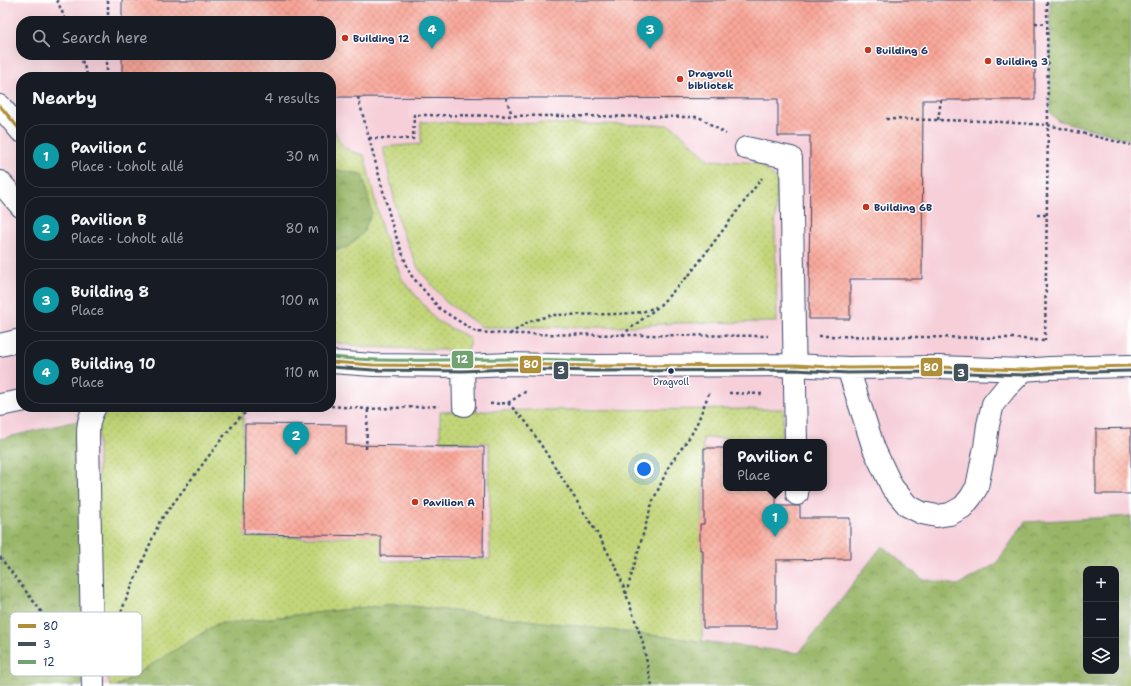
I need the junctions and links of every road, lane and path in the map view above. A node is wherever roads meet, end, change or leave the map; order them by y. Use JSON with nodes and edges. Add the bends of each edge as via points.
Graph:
{"nodes":[{"id":1,"x":57,"y":0,"type":"edge"},
{"id":2,"x":108,"y":0,"type":"edge"},
{"id":3,"x":1047,"y":0,"type":"edge"},
{"id":4,"x":64,"y":16,"type":"edge"},
{"id":5,"x":108,"y":16,"type":"edge"},
{"id":6,"x":1035,"y":23,"type":"dead end"},
{"id":7,"x":1047,"y":24,"type":"junction"},
{"id":8,"x":82,"y":60,"type":"edge"},
{"id":9,"x":108,"y":60,"type":"edge"},
{"id":10,"x":86,"y":72,"type":"edge"},
{"id":11,"x":107,"y":72,"type":"edge"},
{"id":12,"x":358,"y":97,"type":"dead end"},
{"id":13,"x":506,"y":98,"type":"dead end"},
{"id":14,"x":941,"y":100,"type":"dead end"},
{"id":15,"x":0,"y":106,"type":"edge"},
{"id":16,"x":512,"y":115,"type":"junction"},
{"id":17,"x":886,"y":119,"type":"dead end"},
{"id":18,"x":938,"y":120,"type":"junction"},
{"id":19,"x":16,"y":125,"type":"edge"},
{"id":20,"x":1048,"y":125,"type":"junction"},
{"id":21,"x":369,"y":138,"type":"junction"},
{"id":22,"x":1131,"y":145,"type":"edge"},
{"id":23,"x":746,"y":148,"type":"joint"},
{"id":24,"x":783,"y":156,"type":"junction"},
{"id":25,"x":0,"y":182,"type":"edge"},
{"id":26,"x":16,"y":200,"type":"edge"},
{"id":27,"x":1037,"y":215,"type":"dead end"},
{"id":28,"x":1046,"y":215,"type":"junction"},
{"id":29,"x":658,"y":307,"type":"junction"},
{"id":30,"x":510,"y":334,"type":"junction"},
{"id":31,"x":622,"y":335,"type":"junction"},
{"id":32,"x":794,"y":336,"type":"junction"},
{"id":33,"x":16,"y":341,"type":"edge"},
{"id":34,"x":1045,"y":341,"type":"junction"},
{"id":35,"x":0,"y":344,"type":"edge"},
{"id":36,"x":336,"y":362,"type":"edge"},
{"id":37,"x":795,"y":365,"type":"junction"},
{"id":38,"x":463,"y":366,"type":"junction"},
{"id":39,"x":1131,"y":366,"type":"edge"},
{"id":40,"x":848,"y":368,"type":"junction"},
{"id":41,"x":1049,"y":368,"type":"junction"},
{"id":42,"x":1024,"y":370,"type":"junction"},
{"id":43,"x":708,"y":393,"type":"dead end"},
{"id":44,"x":16,"y":402,"type":"edge"},
{"id":45,"x":0,"y":405,"type":"edge"},
{"id":46,"x":464,"y":405,"type":"junction"},
{"id":47,"x":336,"y":406,"type":"edge"},
{"id":48,"x":368,"y":409,"type":"junction"},
{"id":49,"x":92,"y":412,"type":"edge"},
{"id":50,"x":246,"y":412,"type":"edge"},
{"id":51,"x":796,"y":439,"type":"edge"},
{"id":52,"x":366,"y":449,"type":"dead end"},
{"id":53,"x":0,"y":557,"type":"edge"},
{"id":54,"x":626,"y":594,"type":"junction"},
{"id":55,"x":41,"y":612,"type":"edge"},
{"id":56,"x":92,"y":612,"type":"edge"},
{"id":57,"x":121,"y":612,"type":"edge"},
{"id":58,"x":93,"y":676,"type":"edge"},
{"id":59,"x":93,"y":686,"type":"edge"},
{"id":60,"x":652,"y":686,"type":"edge"}],
"edges":[{"from":1,"to":4,"type":"path"},
{"from":2,"to":5,"type":"path"},
{"from":3,"to":7,"type":"path"},
{"from":6,"to":7,"type":"path"},
{"from":7,"to":20,"type":"path"},
{"from":8,"to":10,"type":"path"},
{"from":9,"to":11,"type":"path"},
{"from":12,"to":21,"type":"path"},
{"from":13,"to":16,"type":"path"},
{"from":14,"to":18,"type":"path"},
{"from":15,"to":19,"type":"street"},
{"from":16,"to":21,"type":"path","via":[[414,115],[413,139]]},
{"from":16,"to":23,"type":"path","via":[[699,117]]},
{"from":17,"to":18,"type":"path"},
{"from":18,"to":20,"type":"path"},
{"from":20,"to":22,"type":"path"},
{"from":20,"to":28,"type":"path"},
{"from":21,"to":30,"type":"path","via":[[393,228],[410,274],[440,309],[476,332]]},
{"from":23,"to":24,"type":"street"},
{"from":24,"to":29,"type":"path","via":[[761,179],[690,274]]},
{"from":24,"to":32,"type":"street","via":[[791,158]]},
{"from":25,"to":26,"type":"street"},
{"from":27,"to":28,"type":"path"},
{"from":28,"to":34,"type":"path"},
{"from":29,"to":30,"type":"path","via":[[642,312],[618,314],[552,315],[528,322]]},
{"from":29,"to":31,"type":"path"},
{"from":30,"to":31,"type":"path"},
{"from":31,"to":32,"type":"path"},
{"from":32,"to":34,"type":"path","via":[[1014,338]]},
{"from":32,"to":37,"type":"street"},
{"from":33,"to":35,"type":"street"},
{"from":34,"to":41,"type":"path"},
{"from":36,"to":38,"type":"street"},
{"from":37,"to":38,"type":"street"},
{"from":37,"to":40,"type":"street"},
{"from":37,"to":51,"type":"street"},
{"from":38,"to":46,"type":"street"},
{"from":39,"to":41,"type":"street"},
{"from":40,"to":42,"type":"street","via":[[938,367]]},
{"from":40,"to":42,"type":"street","via":[[874,449],[892,487],[908,506],[922,513],[937,516],[950,514],[963,507],[977,487],[993,404]]},
{"from":41,"to":42,"type":"street"},
{"from":43,"to":54,"type":"path","via":[[691,435],[669,466],[652,503]]},
{"from":44,"to":45,"type":"street"},
{"from":46,"to":48,"type":"path"},
{"from":46,"to":54,"type":"path","via":[[508,403],[527,423],[597,533],[618,571]]},
{"from":47,"to":48,"type":"path"},
{"from":48,"to":52,"type":"path"},
{"from":49,"to":56,"type":"street","via":[[88,423]]},
{"from":50,"to":57,"type":"path","via":[[223,437],[160,521]]},
{"from":53,"to":55,"type":"path"},
{"from":54,"to":60,"type":"path","via":[[642,640]]},
{"from":58,"to":59,"type":"street"}]}
